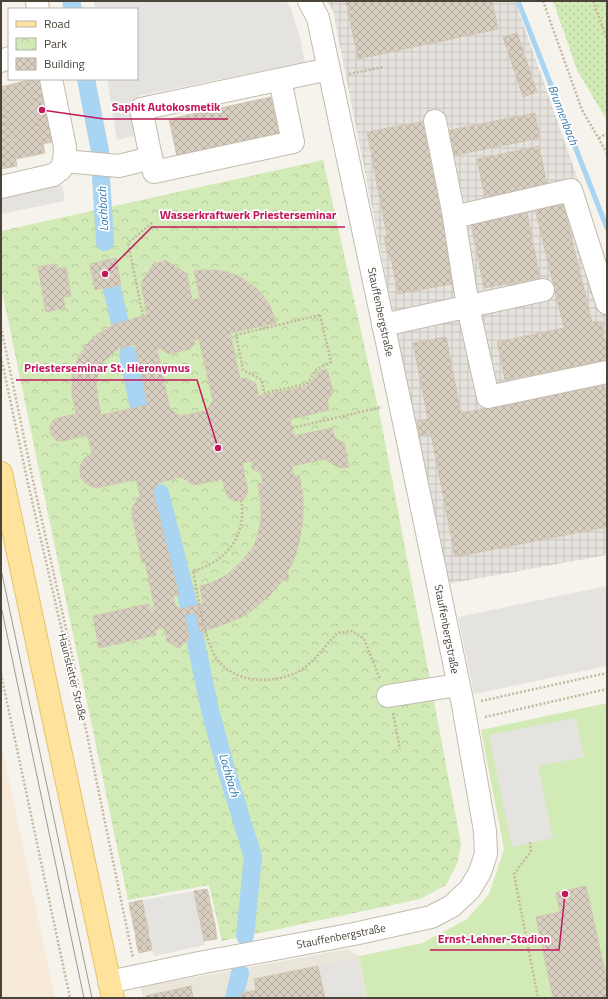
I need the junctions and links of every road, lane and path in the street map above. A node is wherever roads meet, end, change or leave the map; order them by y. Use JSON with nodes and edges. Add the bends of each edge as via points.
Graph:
{"nodes":[{"id":1,"x":309,"y":1,"type":"edge"},
{"id":2,"x":543,"y":1,"type":"edge"},
{"id":3,"x":593,"y":1,"type":"edge"},
{"id":4,"x":607,"y":36,"type":"edge"},
{"id":5,"x":384,"y":67,"type":"dead end"},
{"id":6,"x":330,"y":74,"type":"junction"},
{"id":7,"x":51,"y":80,"type":"edge"},
{"id":8,"x":280,"y":80,"type":"junction"},
{"id":9,"x":435,"y":120,"type":"dead end"},
{"id":10,"x":607,"y":133,"type":"edge"},
{"id":11,"x":599,"y":138,"type":"junction"},
{"id":12,"x":607,"y":153,"type":"edge"},
{"id":13,"x":151,"y":158,"type":"junction"},
{"id":14,"x":64,"y":161,"type":"junction"},
{"id":15,"x":1,"y":187,"type":"edge"},
{"id":16,"x":454,"y":217,"type":"junction"},
{"id":17,"x":153,"y":222,"type":"dead end"},
{"id":18,"x":543,"y":290,"type":"dead end"},
{"id":19,"x":607,"y":303,"type":"edge"},
{"id":20,"x":468,"y":306,"type":"junction"},
{"id":21,"x":143,"y":316,"type":"dead end"},
{"id":22,"x":384,"y":325,"type":"junction"},
{"id":23,"x":1,"y":327,"type":"edge"},
{"id":24,"x":1,"y":357,"type":"edge"},
{"id":25,"x":607,"y":372,"type":"edge"},
{"id":26,"x":264,"y":393,"type":"joint"},
{"id":27,"x":400,"y":403,"type":"junction"},
{"id":28,"x":292,"y":428,"type":"dead end"},
{"id":29,"x":1,"y":473,"type":"edge"},
{"id":30,"x":241,"y":500,"type":"dead end"},
{"id":31,"x":607,"y":672,"type":"edge"},
{"id":32,"x":1,"y":674,"type":"edge"},
{"id":33,"x":607,"y":689,"type":"edge"},
{"id":34,"x":79,"y":696,"type":"junction"},
{"id":35,"x":388,"y":696,"type":"junction"},
{"id":36,"x":462,"y":704,"type":"junction"},
{"id":37,"x":400,"y":749,"type":"dead end"},
{"id":38,"x":530,"y":842,"type":"dead end"},
{"id":39,"x":136,"y":976,"type":"junction"},
{"id":40,"x":111,"y":990,"type":"edge"},
{"id":41,"x":70,"y":998,"type":"edge"},
{"id":42,"x":538,"y":998,"type":"edge"}],
"edges":[{"from":1,"to":6,"type":"street","name":"Stauffenbergstraße","via":[[318,18]]},
{"from":2,"to":11,"type":"path","via":[[582,110]]},
{"from":3,"to":4,"type":"path"},
{"from":5,"to":6,"type":"path"},
{"from":6,"to":8,"type":"street"},
{"from":6,"to":22,"type":"street","name":"Stauffenbergstraße"},
{"from":7,"to":14,"type":"street","via":[[65,147]]},
{"from":8,"to":13,"type":"street","via":[[140,103]]},
{"from":8,"to":13,"type":"street","via":[[293,142],[154,172]]},
{"from":9,"to":16,"type":"street"},
{"from":10,"to":11,"type":"path"},
{"from":11,"to":12,"type":"path"},
{"from":13,"to":14,"type":"street","via":[[118,166]]},
{"from":14,"to":15,"type":"street","via":[[61,169],[53,175]]},
{"from":16,"to":19,"type":"street","via":[[571,190]]},
{"from":16,"to":20,"type":"street"},
{"from":17,"to":21,"type":"path","via":[[128,243]]},
{"from":18,"to":20,"type":"street"},
{"from":20,"to":22,"type":"street"},
{"from":20,"to":25,"type":"street","via":[[488,397]]},
{"from":22,"to":27,"type":"street","name":"Stauffenbergstraße"},
{"from":23,"to":34,"type":"path"},
{"from":24,"to":34,"type":"path","name":"Haunstetter Straße","via":[[71,671]]},
{"from":26,"to":26,"type":"path","via":[[262,380],[243,370],[236,335],[320,315],[331,362],[316,370],[307,384]]},
{"from":27,"to":28,"type":"path"},
{"from":27,"to":36,"type":"street","name":"Stauffenbergstraße"},
{"from":29,"to":40,"type":"main road"},
{"from":30,"to":35,"type":"path","via":[[242,519],[234,543],[218,559],[192,571],[207,638],[217,658],[226,669],[238,676],[274,679],[288,676],[311,662],[337,633],[352,631],[364,639]]},
{"from":31,"to":36,"type":"path"},
{"from":32,"to":41,"type":"path"},
{"from":33,"to":36,"type":"path"},
{"from":34,"to":39,"type":"path","name":"Haunstetter Straße"},
{"from":35,"to":36,"type":"street"},
{"from":35,"to":37,"type":"path"},
{"from":36,"to":39,"type":"street","name":"Stauffenbergstraße","via":[[485,831],[486,854],[480,872],[470,889],[452,906],[431,917],[370,931]]},
{"from":38,"to":42,"type":"path","via":[[531,851],[514,874]]},
{"from":39,"to":40,"type":"street","name":"Stauffenbergstraße"}]}
